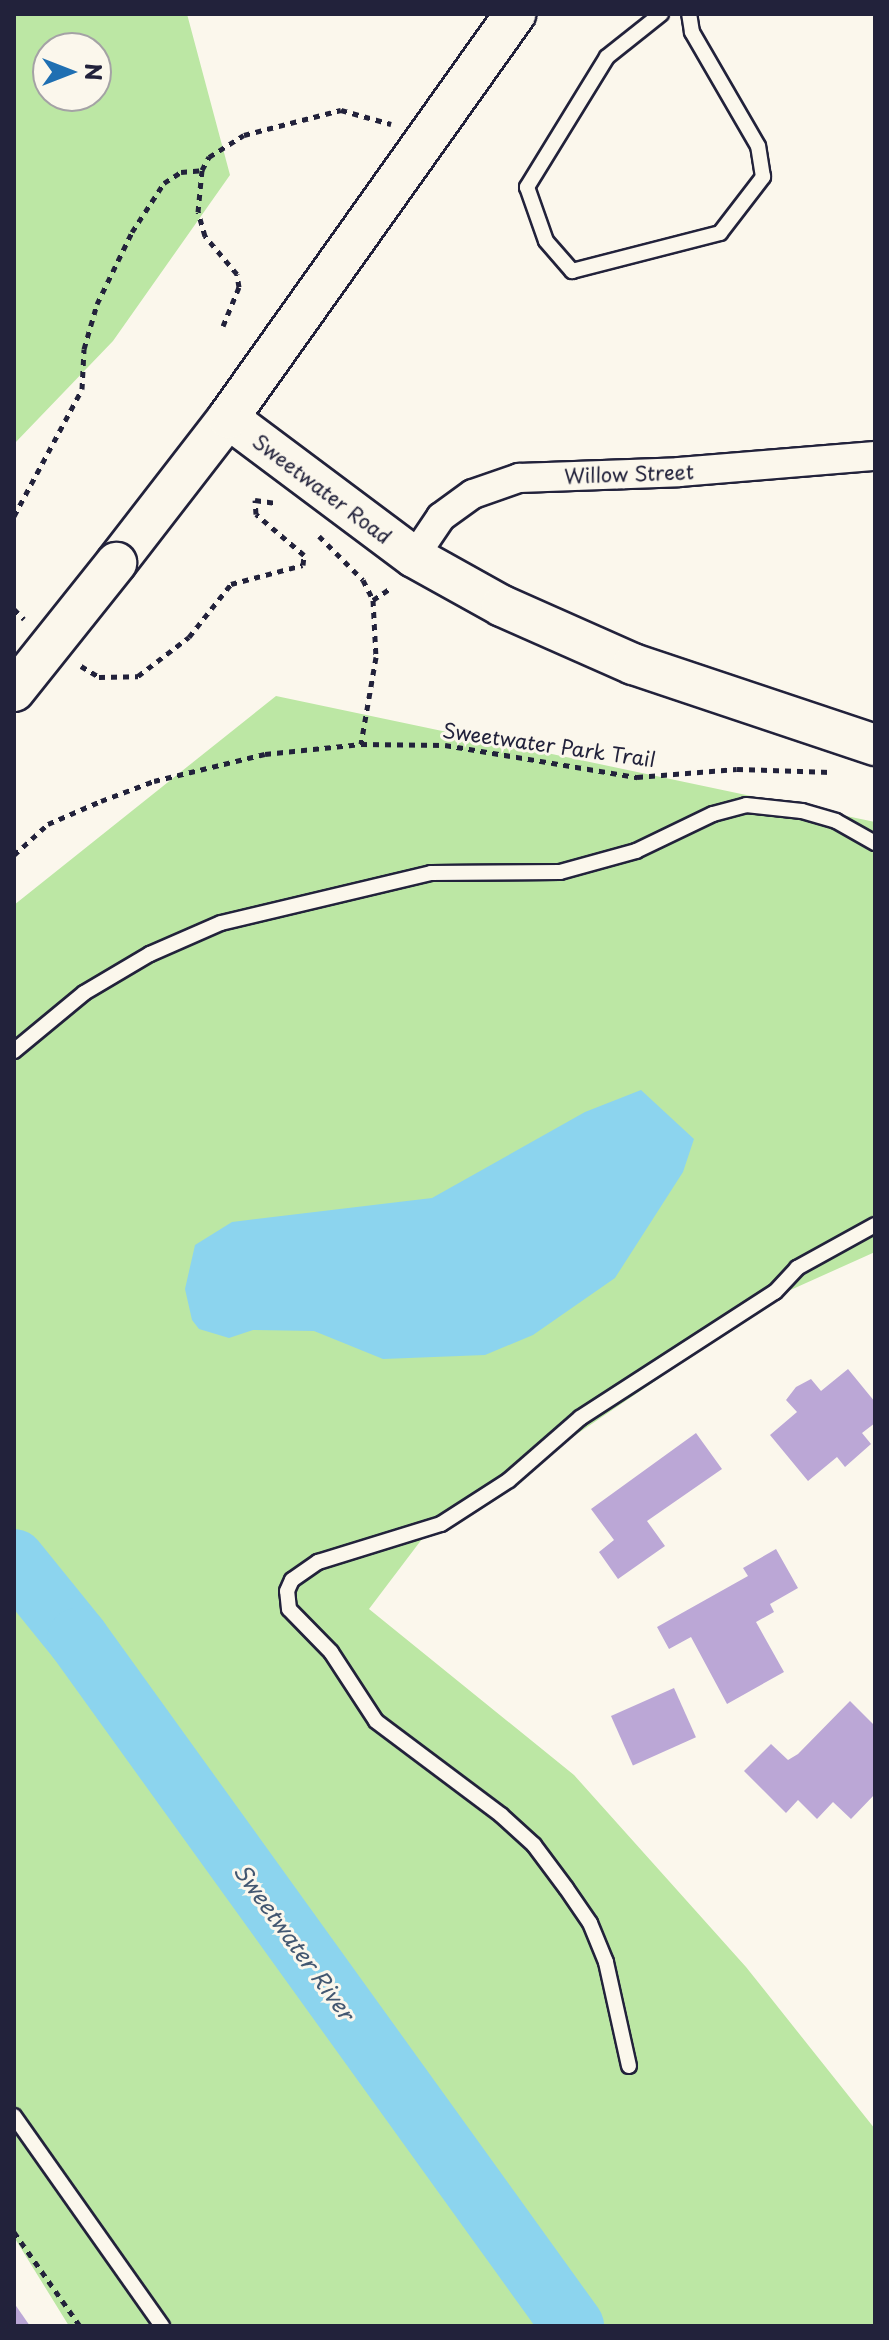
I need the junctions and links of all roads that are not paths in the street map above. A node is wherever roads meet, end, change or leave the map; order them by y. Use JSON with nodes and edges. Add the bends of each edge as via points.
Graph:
{"nodes":[{"id":1,"x":515,"y":14,"type":"edge"},
{"id":2,"x":661,"y":14,"type":"edge"},
{"id":3,"x":689,"y":14,"type":"edge"},
{"id":4,"x":228,"y":418,"type":"junction"},
{"id":5,"x":875,"y":456,"type":"edge"},
{"id":6,"x":414,"y":557,"type":"junction"},
{"id":7,"x":14,"y":691,"type":"edge"},
{"id":8,"x":875,"y":745,"type":"edge"},
{"id":9,"x":875,"y":843,"type":"edge"},
{"id":10,"x":14,"y":1051,"type":"edge"},
{"id":11,"x":875,"y":1225,"type":"edge"},
{"id":12,"x":629,"y":2066,"type":"dead end"},
{"id":13,"x":14,"y":2116,"type":"edge"},
{"id":14,"x":162,"y":2326,"type":"edge"}],
"edges":[{"from":1,"to":4,"type":"main road"},
{"from":2,"to":3,"type":"lane","via":[[607,57],[527,187],[546,241],[572,271],[720,233],[763,177],[758,146],[692,32]]},
{"from":4,"to":6,"type":"main road","name":"Sweetwater Road"},
{"from":4,"to":7,"type":"main road","bridge":true},
{"from":5,"to":6,"type":"street","name":"Willow Street","via":[[519,478],[473,494],[441,517]]},
{"from":6,"to":8,"type":"main road","name":"Sweetwater Road","via":[[551,631]]},
{"from":9,"to":10,"type":"lane","via":[[836,821],[746,805],[713,814],[636,851],[560,872],[431,873],[221,923],[150,954],[84,993]]},
{"from":11,"to":12,"type":"lane","via":[[797,1268],[775,1292],[580,1418],[509,1480],[441,1524],[318,1562],[292,1580],[287,1591],[289,1609],[331,1652],[376,1721],[501,1815],[534,1845],[566,1888],[590,1923],[606,1962]]},
{"from":13,"to":14,"type":"lane"}]}
